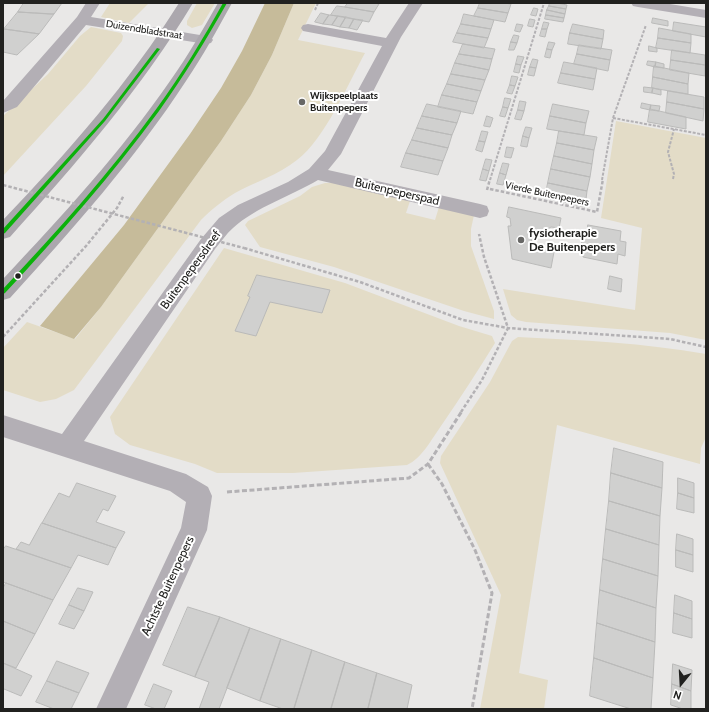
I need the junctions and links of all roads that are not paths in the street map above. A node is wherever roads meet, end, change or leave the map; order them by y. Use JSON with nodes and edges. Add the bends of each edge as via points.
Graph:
{"nodes":[{"id":1,"x":93,"y":3,"type":"edge"},
{"id":2,"x":186,"y":3,"type":"edge"},
{"id":3,"x":225,"y":3,"type":"edge"},
{"id":4,"x":416,"y":3,"type":"edge"},
{"id":5,"x":644,"y":4,"type":"edge"},
{"id":6,"x":706,"y":14,"type":"edge"},
{"id":7,"x":82,"y":20,"type":"junction"},
{"id":8,"x":308,"y":28,"type":"dead end"},
{"id":9,"x":168,"y":34,"type":"junction"},
{"id":10,"x":206,"y":40,"type":"junction"},
{"id":11,"x":391,"y":43,"type":"junction"},
{"id":12,"x":3,"y":108,"type":"edge"},
{"id":13,"x":315,"y":173,"type":"junction"},
{"id":14,"x":480,"y":211,"type":"road end"},
{"id":15,"x":3,"y":232,"type":"edge"},
{"id":16,"x":3,"y":292,"type":"edge"},
{"id":17,"x":3,"y":426,"type":"edge"},
{"id":18,"x":67,"y":446,"type":"junction"},
{"id":19,"x":111,"y":709,"type":"edge"}],
"edges":[{"from":1,"to":7,"type":"street"},
{"from":2,"to":9,"type":"main road"},
{"from":3,"to":10,"type":"main road"},
{"from":4,"to":11,"type":"street","name":"Buitenpepersdreef"},
{"from":5,"to":6,"type":"street"},
{"from":7,"to":9,"type":"street","name":"Duizendbladstraat"},
{"from":7,"to":12,"type":"street","via":[[11,103]]},
{"from":8,"to":11,"type":"street"},
{"from":9,"to":10,"type":"street","name":"Duizendbladstraat"},
{"from":9,"to":15,"type":"main road","via":[[118,103],[63,168]]},
{"from":10,"to":16,"type":"main road","via":[[158,111],[107,177]]},
{"from":11,"to":13,"type":"street","name":"Buitenpepersdreef","via":[[332,154]]},
{"from":13,"to":14,"type":"street","name":"Buitenpeperspad"},
{"from":13,"to":18,"type":"street","name":"Buitenpepersdreef","via":[[245,210],[226,223],[208,244]]},
{"from":17,"to":18,"type":"street"},
{"from":18,"to":19,"type":"street","name":"Achtste Buitenpepers","via":[[177,482],[199,496],[194,530]]}]}
